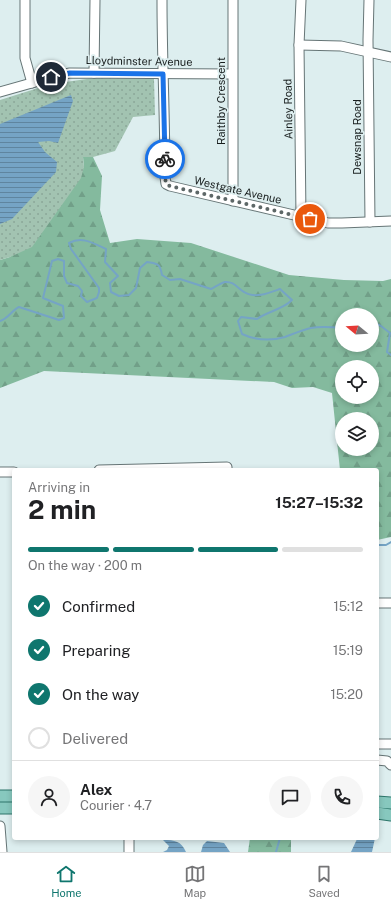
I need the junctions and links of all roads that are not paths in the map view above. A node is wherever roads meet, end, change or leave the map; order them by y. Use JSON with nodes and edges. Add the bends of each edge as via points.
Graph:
{"nodes":[{"id":1,"x":25,"y":0,"type":"edge"},
{"id":2,"x":95,"y":0,"type":"edge"},
{"id":3,"x":162,"y":0,"type":"edge"},
{"id":4,"x":234,"y":0,"type":"edge"},
{"id":5,"x":301,"y":0,"type":"edge"},
{"id":6,"x":369,"y":0,"type":"edge"},
{"id":7,"x":299,"y":45,"type":"junction"},
{"id":8,"x":368,"y":52,"type":"junction"},
{"id":9,"x":391,"y":57,"type":"edge"},
{"id":10,"x":94,"y":72,"type":"junction"},
{"id":11,"x":163,"y":74,"type":"junction"},
{"id":12,"x":232,"y":74,"type":"junction"},
{"id":13,"x":32,"y":83,"type":"junction"},
{"id":14,"x":0,"y":92,"type":"edge"},
{"id":15,"x":233,"y":201,"type":"junction"},
{"id":16,"x":301,"y":217,"type":"junction"},
{"id":17,"x":391,"y":221,"type":"edge"},
{"id":18,"x":370,"y":222,"type":"junction"},
{"id":19,"x":184,"y":468,"type":"edge"},
{"id":20,"x":227,"y":468,"type":"edge"},
{"id":21,"x":0,"y":472,"type":"edge"},
{"id":22,"x":12,"y":472,"type":"edge"},
{"id":23,"x":379,"y":603,"type":"edge"},
{"id":24,"x":391,"y":603,"type":"edge"},
{"id":25,"x":379,"y":744,"type":"edge"},
{"id":26,"x":391,"y":744,"type":"edge"},
{"id":27,"x":379,"y":760,"type":"edge"},
{"id":28,"x":391,"y":765,"type":"edge"},
{"id":29,"x":0,"y":796,"type":"edge"},
{"id":30,"x":12,"y":796,"type":"edge"},
{"id":31,"x":379,"y":802,"type":"edge"},
{"id":32,"x":391,"y":803,"type":"edge"},
{"id":33,"x":0,"y":808,"type":"edge"},
{"id":34,"x":12,"y":808,"type":"edge"},
{"id":35,"x":379,"y":813,"type":"edge"},
{"id":36,"x":391,"y":815,"type":"edge"},
{"id":37,"x":0,"y":826,"type":"edge"},
{"id":38,"x":129,"y":840,"type":"edge"},
{"id":39,"x":2,"y":852,"type":"edge"},
{"id":40,"x":129,"y":852,"type":"edge"}],
"edges":[{"from":1,"to":13,"type":"street","via":[[25,58]]},
{"from":2,"to":10,"type":"street"},
{"from":3,"to":11,"type":"street"},
{"from":4,"to":12,"type":"street","name":"Raithby Crescent"},
{"from":5,"to":7,"type":"street","name":"Ainley Road"},
{"from":6,"to":8,"type":"street","name":"Dewsnap Road"},
{"from":7,"to":8,"type":"street","via":[[341,46]]},
{"from":7,"to":16,"type":"street","name":"Ainley Road"},
{"from":8,"to":9,"type":"street"},
{"from":8,"to":18,"type":"street","name":"Dewsnap Road"},
{"from":10,"to":11,"type":"street","name":"Lloydminster Avenue"},
{"from":10,"to":13,"type":"street","name":"Lloydminster Avenue","via":[[60,74]]},
{"from":11,"to":12,"type":"street","name":"Lloydminster Avenue"},
{"from":11,"to":15,"type":"street","name":"Westgate Avenue","via":[[166,184]]},
{"from":12,"to":15,"type":"street","name":"Raithby Crescent"},
{"from":13,"to":14,"type":"street","name":"Lloydminster Avenue"},
{"from":15,"to":16,"type":"street","name":"Westgate Avenue"},
{"from":16,"to":18,"type":"street","name":"Westgate Avenue","via":[[328,223]]},
{"from":17,"to":18,"type":"street","name":"Westgate Avenue"},
{"from":19,"to":20,"type":"street"},
{"from":21,"to":22,"type":"street"},
{"from":23,"to":24,"type":"street"},
{"from":25,"to":26,"type":"street"},
{"from":27,"to":28,"type":"street"},
{"from":29,"to":30,"type":"main road"},
{"from":31,"to":32,"type":"main road"},
{"from":33,"to":34,"type":"main road"},
{"from":35,"to":36,"type":"main road"},
{"from":37,"to":39,"type":"street"},
{"from":38,"to":40,"type":"street"}]}
